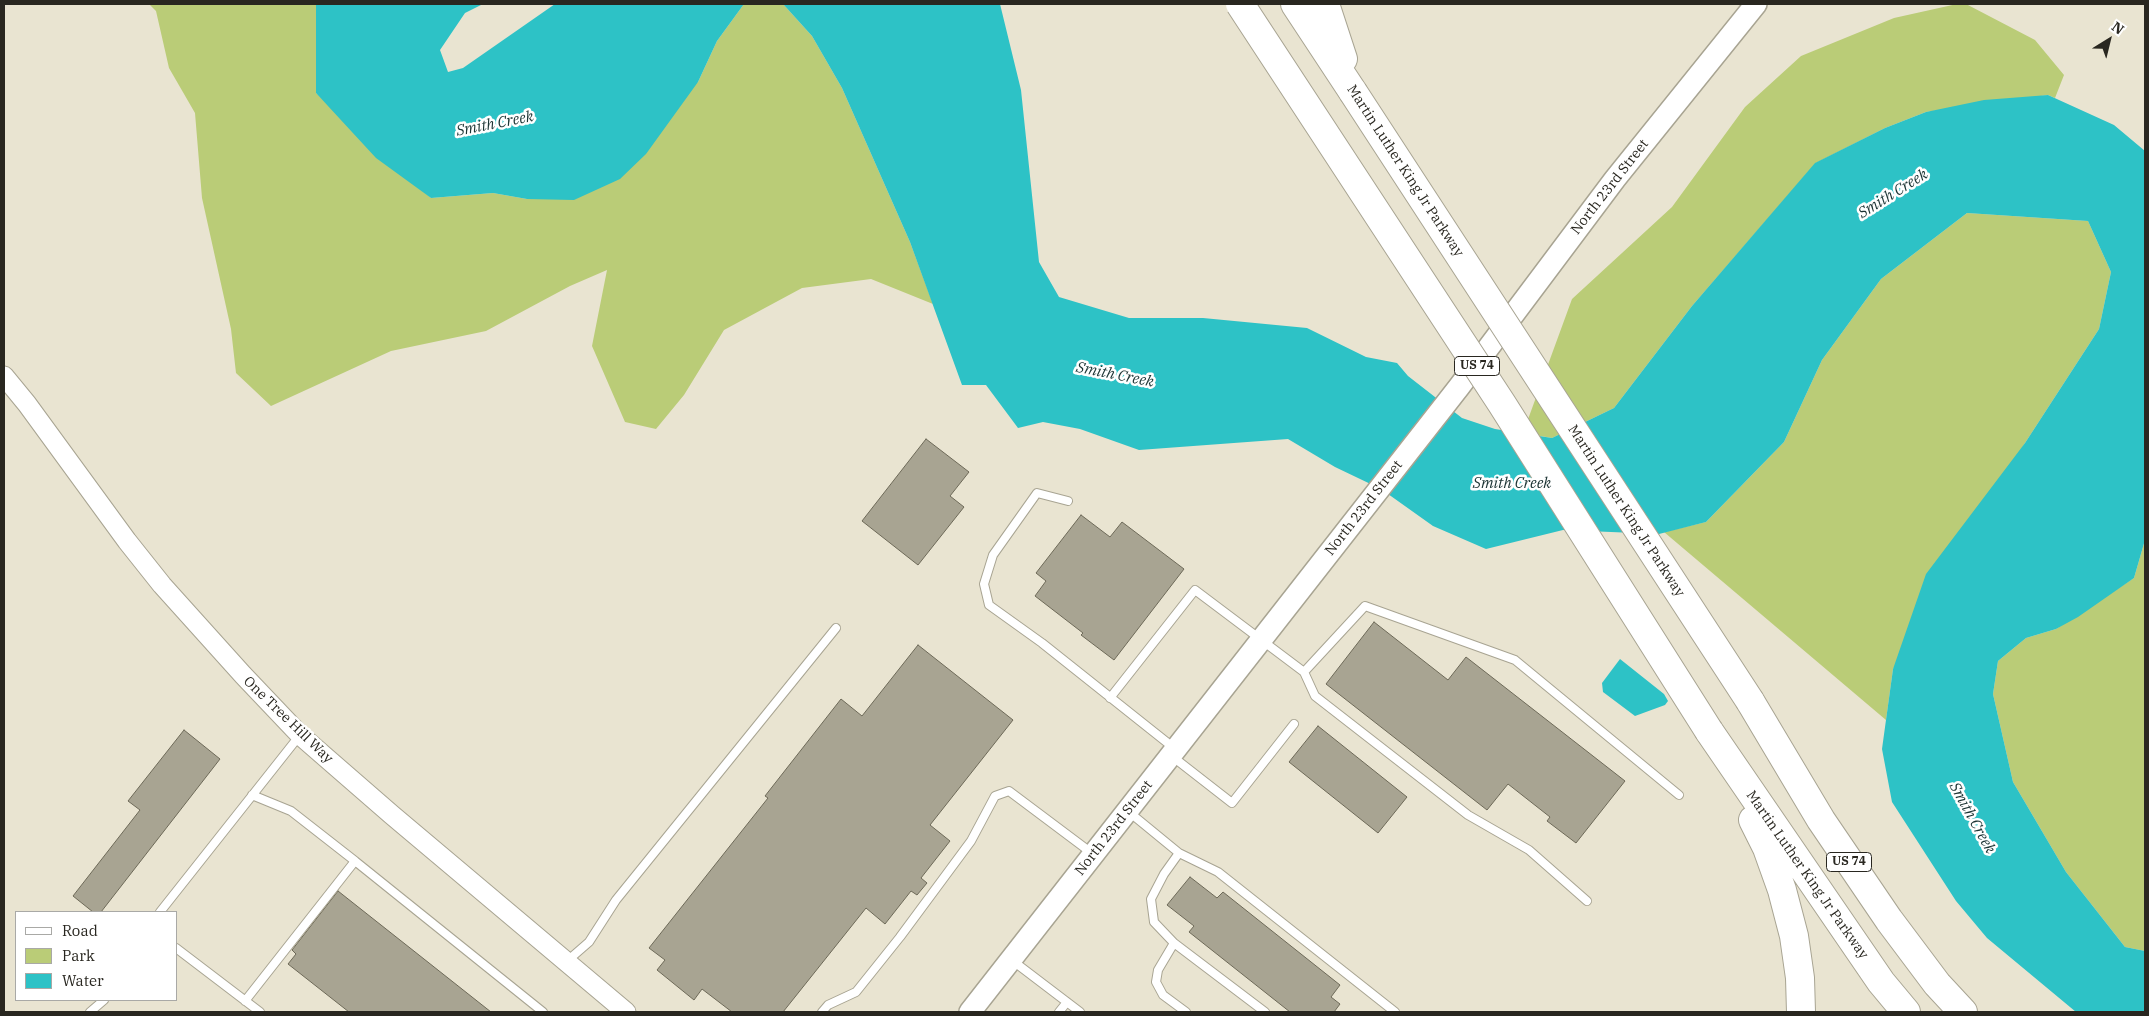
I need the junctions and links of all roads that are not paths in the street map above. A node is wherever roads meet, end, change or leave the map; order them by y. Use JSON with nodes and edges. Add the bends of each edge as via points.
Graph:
{"nodes":[{"id":1,"x":1240,"y":4,"type":"edge"},
{"id":2,"x":1295,"y":4,"type":"edge"},
{"id":3,"x":1325,"y":4,"type":"edge"},
{"id":4,"x":1756,"y":4,"type":"edge"},
{"id":5,"x":1353,"y":92,"type":"junction"},
{"id":6,"x":4,"y":376,"type":"edge"},
{"id":7,"x":1068,"y":501,"type":"dead end"},
{"id":8,"x":836,"y":628,"type":"dead end"},
{"id":9,"x":1261,"y":640,"type":"junction"},
{"id":10,"x":1304,"y":672,"type":"junction"},
{"id":11,"x":1110,"y":698,"type":"junction"},
{"id":12,"x":1294,"y":724,"type":"dead end"},
{"id":13,"x":1709,"y":731,"type":"junction"},
{"id":14,"x":300,"y":735,"type":"junction"},
{"id":15,"x":1173,"y":752,"type":"junction"},
{"id":16,"x":252,"y":795,"type":"junction"},
{"id":17,"x":1680,"y":795,"type":"dead end"},
{"id":18,"x":1128,"y":811,"type":"junction"},
{"id":19,"x":1178,"y":852,"type":"junction"},
{"id":20,"x":1094,"y":854,"type":"junction"},
{"id":21,"x":355,"y":861,"type":"junction"},
{"id":22,"x":1587,"y":901,"type":"dead end"},
{"id":23,"x":161,"y":911,"type":"edge"},
{"id":24,"x":1174,"y":943,"type":"junction"},
{"id":25,"x":178,"y":950,"type":"edge"},
{"id":26,"x":1012,"y":959,"type":"junction"},
{"id":27,"x":566,"y":962,"type":"junction"},
{"id":28,"x":103,"y":1001,"type":"edge"},
{"id":29,"x":245,"y":1001,"type":"junction"},
{"id":30,"x":1067,"y":1002,"type":"junction"},
{"id":31,"x":90,"y":1012,"type":"edge"},
{"id":32,"x":260,"y":1012,"type":"edge"},
{"id":33,"x":543,"y":1012,"type":"edge"},
{"id":34,"x":626,"y":1012,"type":"edge"},
{"id":35,"x":822,"y":1012,"type":"edge"},
{"id":36,"x":970,"y":1012,"type":"edge"},
{"id":37,"x":1059,"y":1012,"type":"edge"},
{"id":38,"x":1080,"y":1012,"type":"edge"},
{"id":39,"x":1186,"y":1012,"type":"edge"},
{"id":40,"x":1265,"y":1012,"type":"edge"},
{"id":41,"x":1395,"y":1012,"type":"edge"},
{"id":42,"x":1801,"y":1012,"type":"edge"},
{"id":43,"x":1906,"y":1012,"type":"edge"},
{"id":44,"x":1963,"y":1012,"type":"edge"}],
"edges":[{"from":1,"to":13,"type":"highway","name":"Martin Luther King Jr Parkway","number":"US 74","bridge":true,"via":[[1502,404]]},
{"from":2,"to":5,"type":"highway","name":"Martin Luther King Jr Parkway","number":"US 74"},
{"from":3,"to":5,"type":"highway"},
{"from":4,"to":9,"type":"main road","name":"North 23rd Street","via":[[1615,180],[1459,387]]},
{"from":5,"to":44,"type":"highway","name":"Martin Luther King Jr Parkway","number":"US 74","bridge":true,"via":[[1750,702],[1821,820],[1889,920],[1937,984]]},
{"from":6,"to":14,"type":"street","name":"One Tree Hill Way","via":[[162,585]]},
{"from":7,"to":11,"type":"lane","via":[[1037,493],[993,555],[984,584],[989,605]]},
{"from":8,"to":27,"type":"lane","via":[[616,900],[589,942]]},
{"from":9,"to":10,"type":"lane"},
{"from":9,"to":11,"type":"lane","via":[[1196,590]]},
{"from":9,"to":15,"type":"main road","name":"North 23rd Street"},
{"from":10,"to":17,"type":"lane","via":[[1365,606],[1515,660]]},
{"from":10,"to":22,"type":"lane","via":[[1315,696],[1468,815],[1529,850]]},
{"from":11,"to":15,"type":"lane"},
{"from":12,"to":15,"type":"lane","via":[[1232,802]]},
{"from":13,"to":42,"type":"highway","via":[[1767,848],[1782,890],[1794,936]]},
{"from":13,"to":43,"type":"highway","name":"Martin Luther King Jr Parkway","number":"US 74","via":[[1881,982]]},
{"from":14,"to":16,"type":"lane"},
{"from":14,"to":27,"type":"street","name":"One Tree Hill Way"},
{"from":15,"to":18,"type":"main road","name":"North 23rd Street"},
{"from":16,"to":21,"type":"lane","via":[[291,811]]},
{"from":16,"to":23,"type":"lane"},
{"from":18,"to":19,"type":"lane"},
{"from":18,"to":20,"type":"main road","name":"North 23rd Street"},
{"from":19,"to":24,"type":"lane","via":[[1150,899],[1154,922]]},
{"from":19,"to":41,"type":"lane","via":[[1218,872]]},
{"from":20,"to":26,"type":"main road","name":"North 23rd Street"},
{"from":20,"to":35,"type":"lane","via":[[1008,791],[995,796],[971,841],[856,992],[828,1005]]},
{"from":21,"to":29,"type":"lane"},
{"from":21,"to":33,"type":"lane"},
{"from":24,"to":39,"type":"lane","via":[[1158,970],[1156,982],[1163,995]]},
{"from":24,"to":40,"type":"lane"},
{"from":25,"to":29,"type":"lane"},
{"from":26,"to":30,"type":"lane"},
{"from":26,"to":36,"type":"main road","name":"North 23rd Street"},
{"from":27,"to":34,"type":"street","name":"One Tree Hill Way"},
{"from":28,"to":31,"type":"lane"},
{"from":29,"to":32,"type":"lane"},
{"from":30,"to":37,"type":"lane"},
{"from":30,"to":38,"type":"lane"}]}
